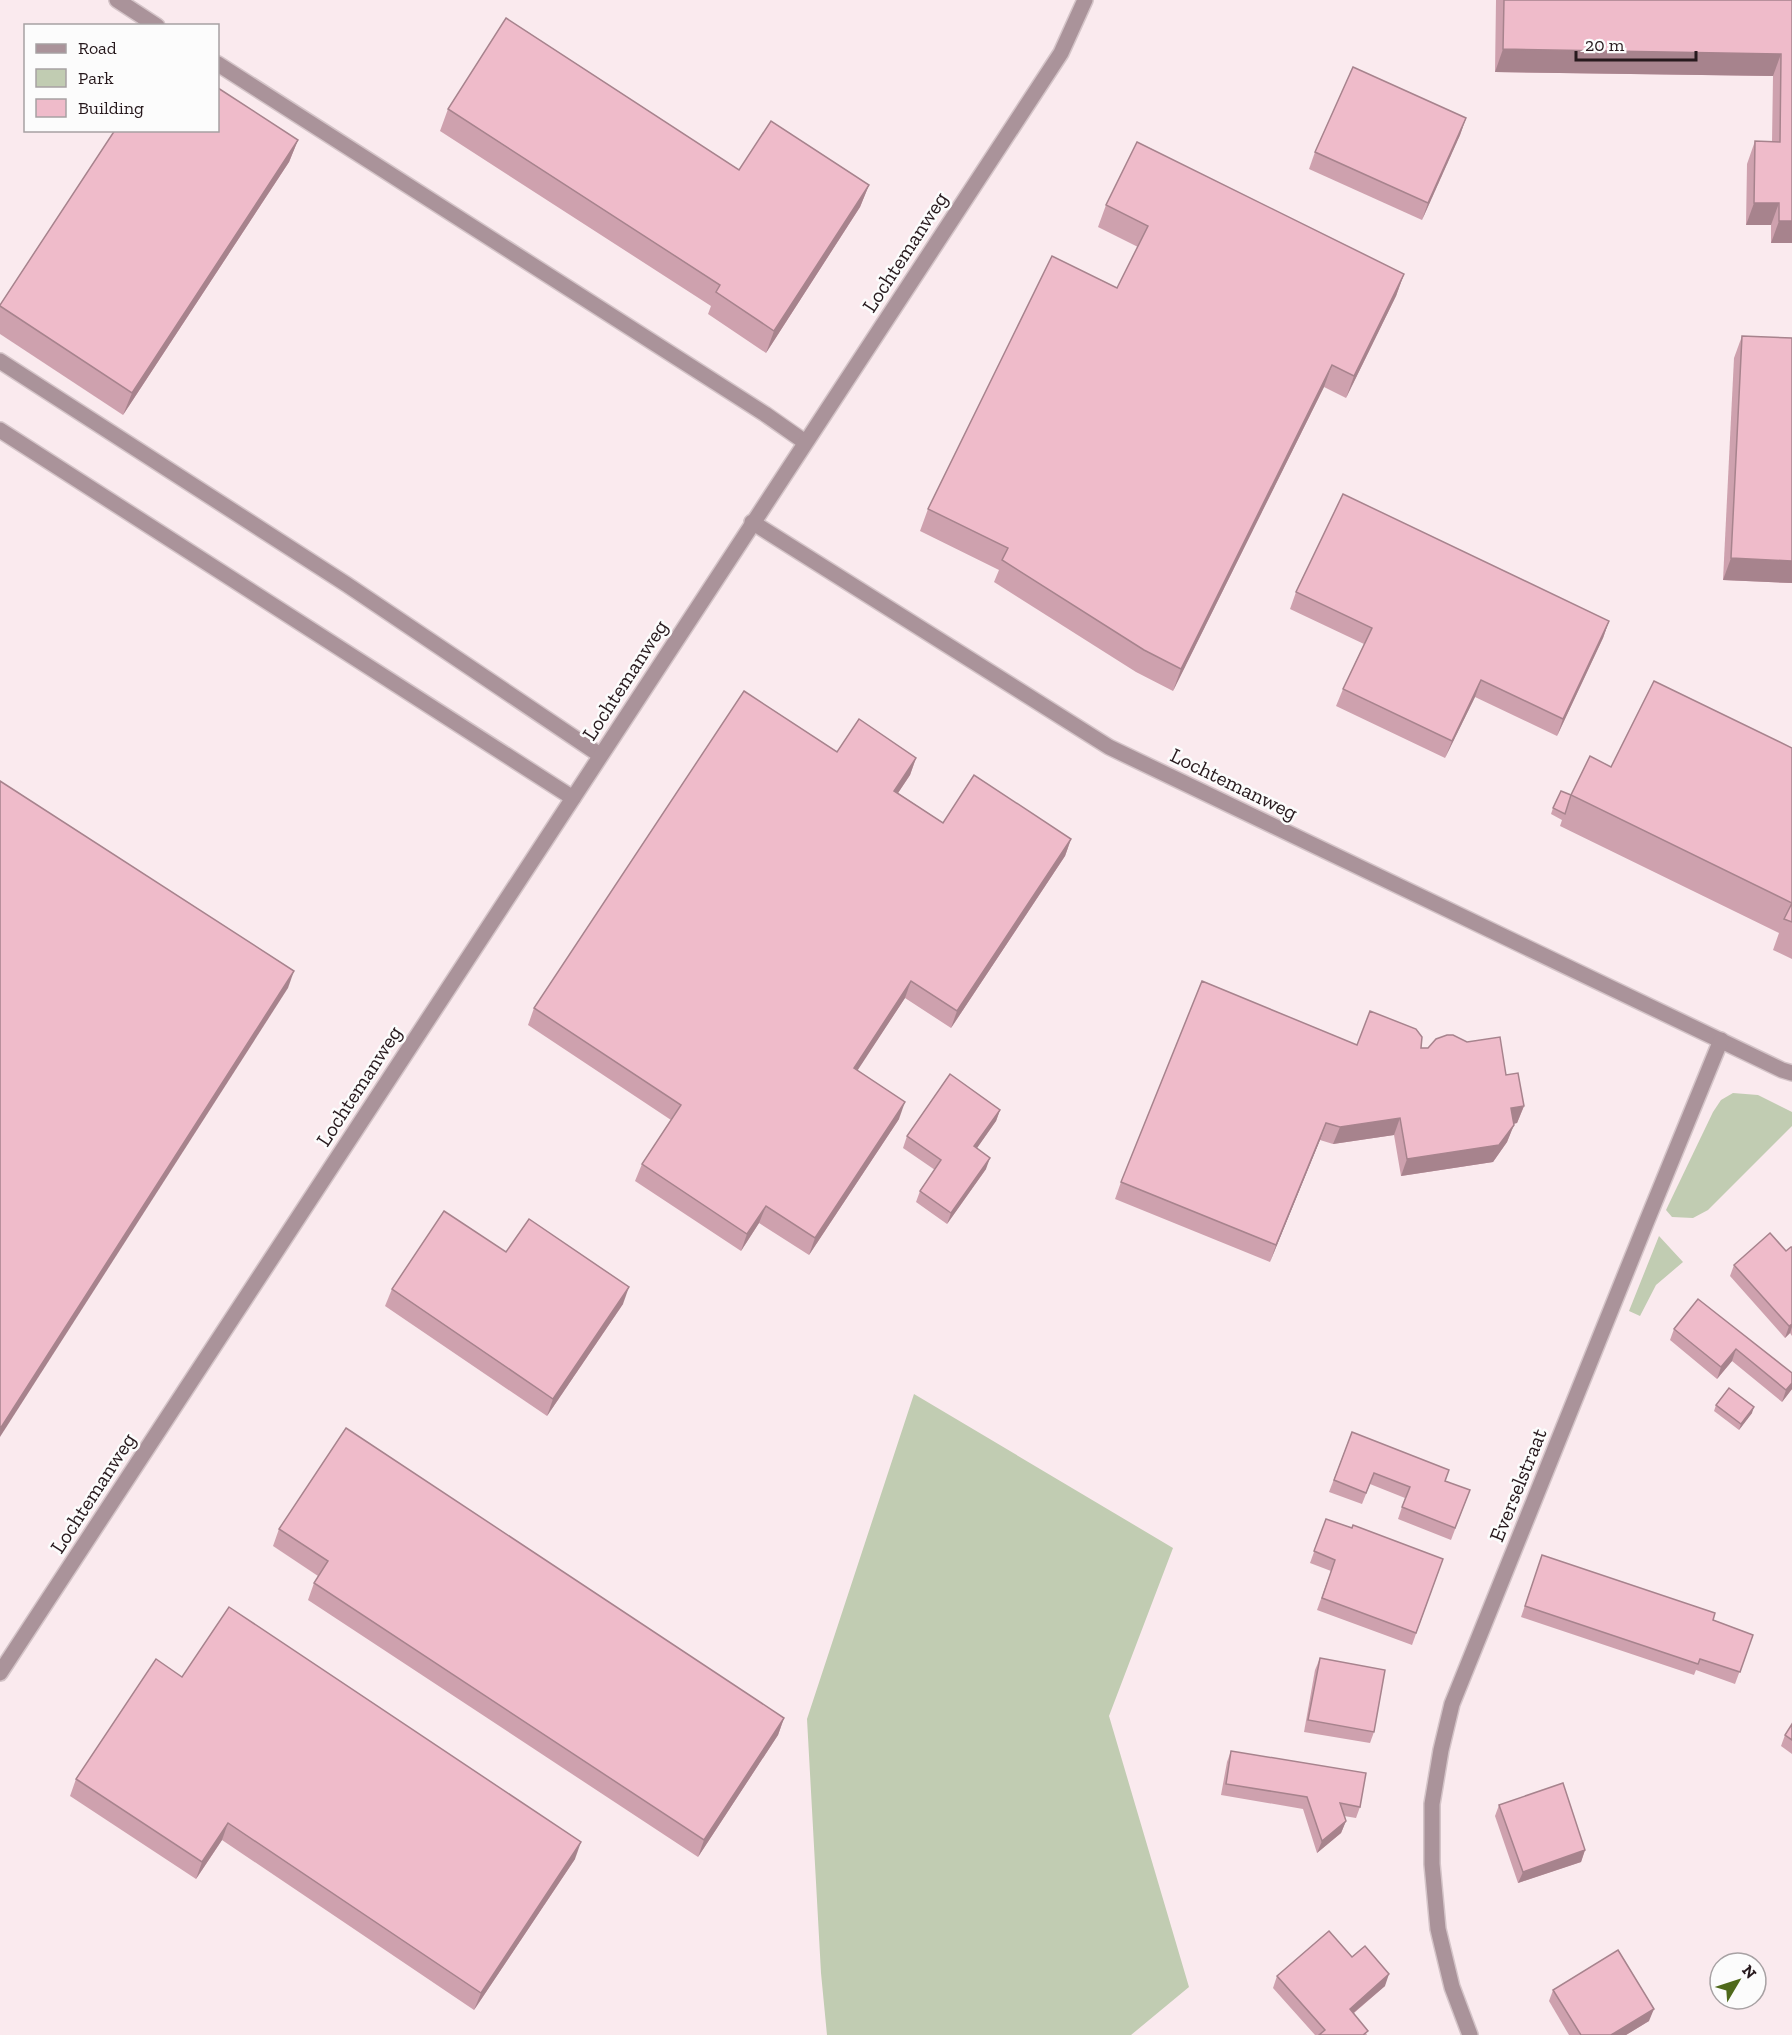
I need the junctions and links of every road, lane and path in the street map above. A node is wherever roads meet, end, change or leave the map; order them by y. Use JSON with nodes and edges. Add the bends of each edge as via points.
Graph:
{"nodes":[{"id":1,"x":117,"y":0,"type":"edge"},
{"id":2,"x":1085,"y":0,"type":"edge"},
{"id":3,"x":154,"y":24,"type":"edge"},
{"id":4,"x":219,"y":65,"type":"edge"},
{"id":5,"x":0,"y":361,"type":"edge"},
{"id":6,"x":0,"y":430,"type":"edge"},
{"id":7,"x":805,"y":442,"type":"junction"},
{"id":8,"x":752,"y":522,"type":"junction"},
{"id":9,"x":600,"y":755,"type":"junction"},
{"id":10,"x":573,"y":798,"type":"junction"},
{"id":11,"x":1721,"y":1041,"type":"junction"},
{"id":12,"x":1792,"y":1073,"type":"edge"},
{"id":13,"x":0,"y":1673,"type":"edge"},
{"id":14,"x":1470,"y":2035,"type":"edge"}],
"edges":[{"from":1,"to":3,"type":"street"},
{"from":2,"to":7,"type":"street","name":"Lochtemanweg","via":[[1061,53]]},
{"from":4,"to":7,"type":"street"},
{"from":5,"to":9,"type":"street"},
{"from":6,"to":10,"type":"street"},
{"from":7,"to":8,"type":"street","name":"Lochtemanweg"},
{"from":8,"to":9,"type":"street","name":"Lochtemanweg"},
{"from":8,"to":11,"type":"street","name":"Lochtemanweg","via":[[1109,747]]},
{"from":9,"to":10,"type":"street","name":"Lochtemanweg"},
{"from":10,"to":13,"type":"street","name":"Lochtemanweg"},
{"from":11,"to":12,"type":"street"},
{"from":11,"to":14,"type":"street","name":"Everselstraat","via":[[1452,1704],[1432,1804],[1432,1864],[1438,1929],[1452,1987]]}]}
